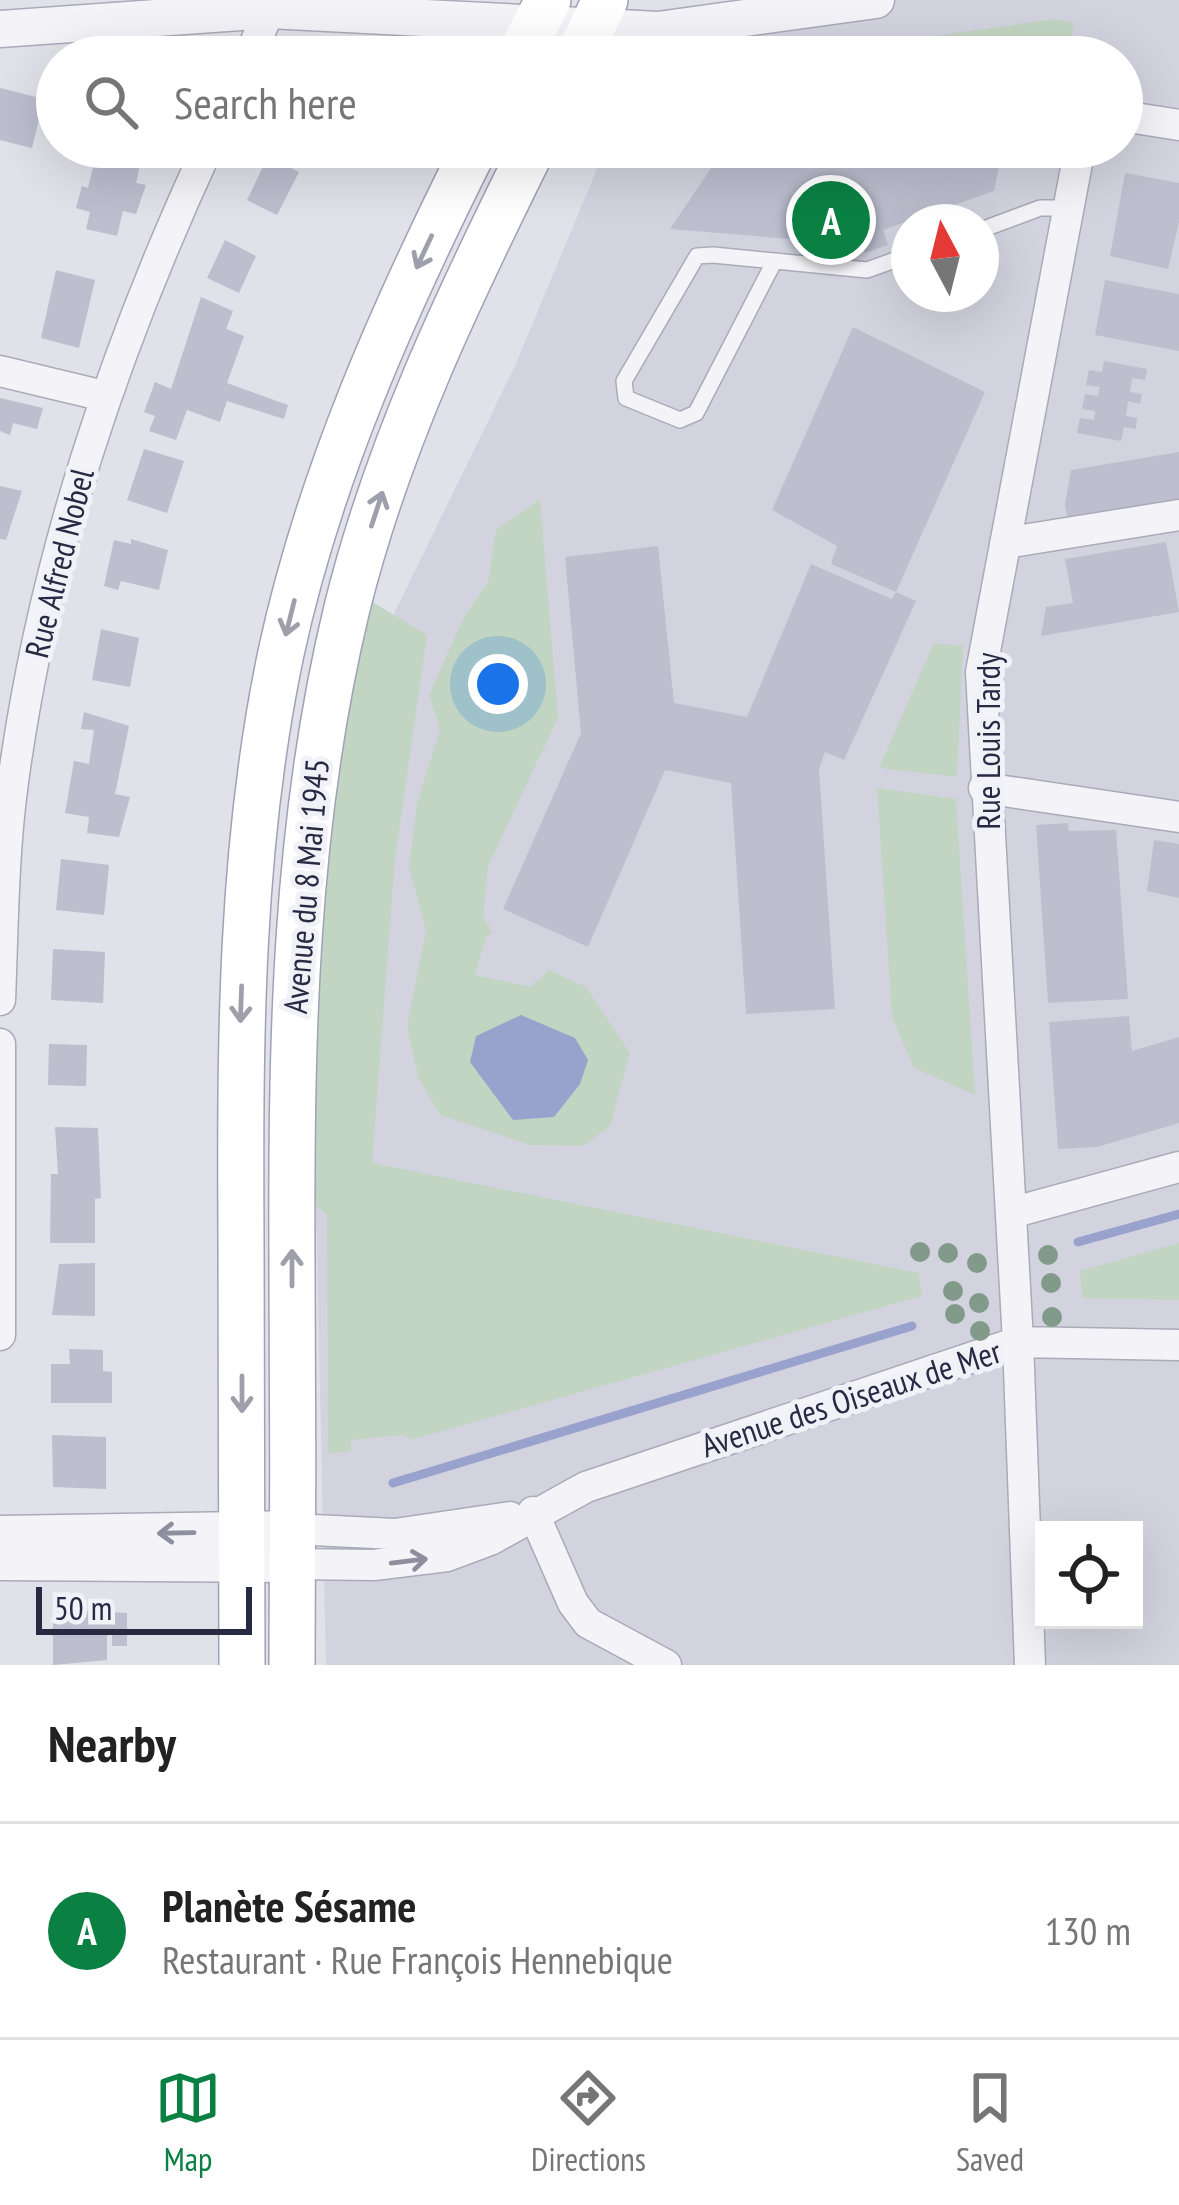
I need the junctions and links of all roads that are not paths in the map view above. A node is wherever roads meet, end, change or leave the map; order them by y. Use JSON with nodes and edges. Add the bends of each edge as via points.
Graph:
{"nodes":[{"id":1,"x":876,"y":0,"type":"edge"},
{"id":2,"x":272,"y":5,"type":"edge"},
{"id":3,"x":534,"y":28,"type":"edge"},
{"id":4,"x":0,"y":29,"type":"edge"},
{"id":5,"x":591,"y":29,"type":"edge"},
{"id":6,"x":258,"y":36,"type":"edge"},
{"id":7,"x":1143,"y":119,"type":"edge"},
{"id":8,"x":1179,"y":125,"type":"edge"},
{"id":9,"x":198,"y":168,"type":"edge"},
{"id":10,"x":465,"y":168,"type":"edge"},
{"id":11,"x":523,"y":168,"type":"edge"},
{"id":12,"x":1077,"y":168,"type":"edge"},
{"id":13,"x":1068,"y":208,"type":"junction"},
{"id":14,"x":999,"y":223,"type":"edge"},
{"id":15,"x":891,"y":261,"type":"edge"},
{"id":16,"x":774,"y":262,"type":"junction"},
{"id":17,"x":0,"y":371,"type":"edge"},
{"id":18,"x":104,"y":396,"type":"junction"},
{"id":19,"x":1179,"y":515,"type":"edge"},
{"id":20,"x":1005,"y":543,"type":"junction"},
{"id":21,"x":6,"y":784,"type":"edge"},
{"id":22,"x":984,"y":788,"type":"junction"},
{"id":23,"x":1179,"y":817,"type":"edge"},
{"id":24,"x":0,"y":1000,"type":"edge"},
{"id":25,"x":0,"y":1044,"type":"edge"},
{"id":26,"x":1,"y":1154,"type":"edge"},
{"id":27,"x":1179,"y":1167,"type":"edge"},
{"id":28,"x":1011,"y":1213,"type":"junction"},
{"id":29,"x":0,"y":1335,"type":"edge"},
{"id":30,"x":1018,"y":1342,"type":"junction"},
{"id":31,"x":1179,"y":1346,"type":"edge"},
{"id":32,"x":533,"y":1512,"type":"junction"},
{"id":33,"x":0,"y":1534,"type":"edge"},
{"id":34,"x":242,"y":1546,"type":"junction"},
{"id":35,"x":293,"y":1547,"type":"junction"},
{"id":36,"x":0,"y":1562,"type":"edge"},
{"id":37,"x":242,"y":1665,"type":"edge"},
{"id":38,"x":292,"y":1665,"type":"edge"},
{"id":39,"x":666,"y":1665,"type":"edge"},
{"id":40,"x":1030,"y":1665,"type":"edge"}],
"edges":[{"from":1,"to":5,"type":"street","via":[[685,27]]},
{"from":2,"to":3,"type":"street"},
{"from":2,"to":4,"type":"street"},
{"from":2,"to":6,"type":"street"},
{"from":3,"to":5,"type":"street"},
{"from":7,"to":8,"type":"street"},
{"from":9,"to":18,"type":"street","name":"Rue Alfred Nobel"},
{"from":10,"to":34,"type":"main road","name":"Avenue du 8 Mai 1945","one_way":true,"via":[[338,455],[271,706],[243,959]]},
{"from":35,"to":11,"type":"main road","name":"Avenue du 8 Mai 1945","one_way":true,"via":[[295,963],[320,737],[347,607],[388,474],[463,288]]},
{"from":12,"to":13,"type":"street","name":"Rue Louis Tardy"},
{"from":13,"to":14,"type":"lane","via":[[1040,208]]},
{"from":13,"to":20,"type":"street","name":"Rue Louis Tardy"},
{"from":15,"to":16,"type":"lane","via":[[867,270]]},
{"from":16,"to":16,"type":"lane","via":[[698,256],[624,381],[626,398],[680,420],[696,413]]},
{"from":17,"to":18,"type":"street"},
{"from":18,"to":21,"type":"street","name":"Rue Alfred Nobel"},
{"from":19,"to":20,"type":"street"},
{"from":20,"to":22,"type":"street","name":"Rue Louis Tardy","via":[[981,672]]},
{"from":21,"to":24,"type":"street","name":"Rue Alfred Nobel"},
{"from":22,"to":23,"type":"street"},
{"from":22,"to":28,"type":"street","name":"Rue Louis Tardy"},
{"from":25,"to":26,"type":"street"},
{"from":26,"to":29,"type":"street"},
{"from":27,"to":28,"type":"street"},
{"from":28,"to":30,"type":"street","name":"Rue Louis Tardy"},
{"from":30,"to":31,"type":"street","name":"Avenue des Oiseaux de Mer"},
{"from":30,"to":32,"type":"street","name":"Avenue des Oiseaux de Mer","via":[[586,1487]]},
{"from":30,"to":40,"type":"street","name":"Rue Louis Tardy"},
{"from":32,"to":35,"type":"street","name":"Avenue des Oiseaux de Mer","via":[[447,1556],[374,1565]]},
{"from":32,"to":39,"type":"street","via":[[588,1623]]},
{"from":34,"to":33,"type":"street","name":"Avenue des Oiseaux de Mer","one_way":true},
{"from":34,"to":35,"type":"street","name":"Avenue des Oiseaux de Mer"},
{"from":34,"to":36,"type":"street","name":"Avenue des Oiseaux de Mer"},
{"from":34,"to":37,"type":"main road","name":"Avenue du 8 Mai 1945"},
{"from":35,"to":38,"type":"main road","name":"Avenue du 8 Mai 1945"}]}
